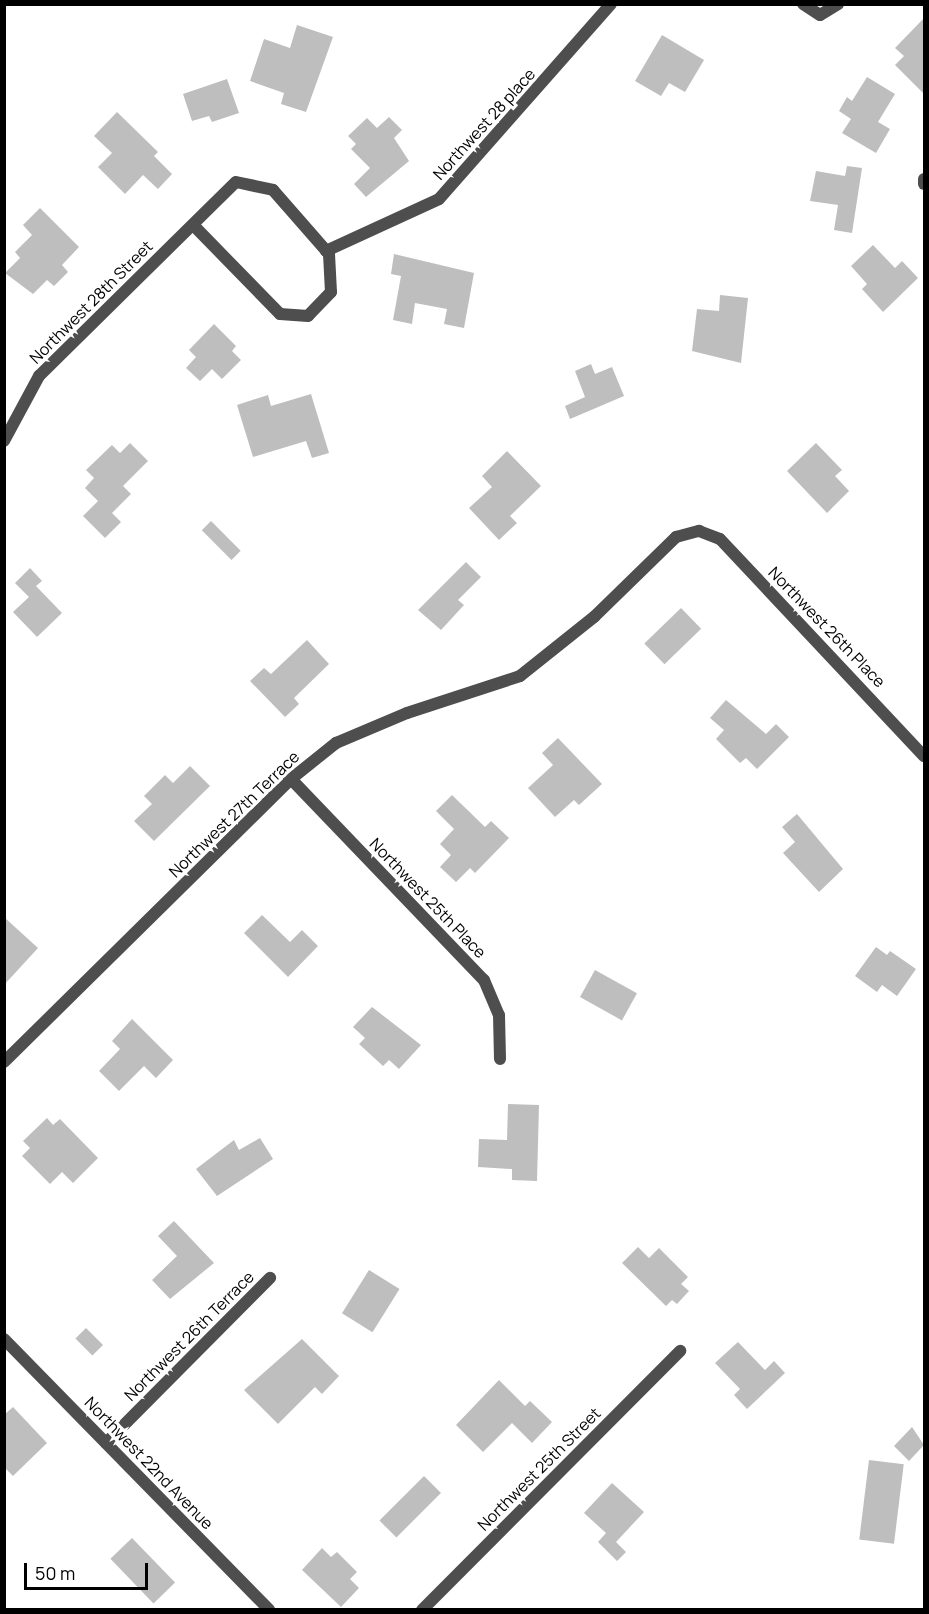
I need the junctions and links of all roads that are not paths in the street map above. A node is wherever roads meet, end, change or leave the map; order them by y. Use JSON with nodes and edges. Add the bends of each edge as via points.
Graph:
{"nodes":[{"id":1,"x":611,"y":4,"type":"edge"},
{"id":2,"x":803,"y":4,"type":"edge"},
{"id":3,"x":838,"y":4,"type":"edge"},
{"id":4,"x":193,"y":225,"type":"junction"},
{"id":5,"x":327,"y":250,"type":"junction"},
{"id":6,"x":4,"y":441,"type":"edge"},
{"id":7,"x":699,"y":531,"type":"joint"},
{"id":8,"x":924,"y":756,"type":"edge"},
{"id":9,"x":291,"y":779,"type":"junction"},
{"id":10,"x":500,"y":1059,"type":"dead end"},
{"id":11,"x":4,"y":1062,"type":"edge"},
{"id":12,"x":270,"y":1278,"type":"dead end"},
{"id":13,"x":4,"y":1339,"type":"edge"},
{"id":14,"x":680,"y":1351,"type":"dead end"},
{"id":15,"x":106,"y":1443,"type":"junction"},
{"id":16,"x":269,"y":1610,"type":"edge"},
{"id":17,"x":422,"y":1610,"type":"edge"}],
"edges":[{"from":1,"to":5,"type":"street","name":"Northwest 28 place","via":[[439,199]]},
{"from":2,"to":3,"type":"street","via":[[820,15]]},
{"from":4,"to":5,"type":"street","name":"Northwest 28th Street","via":[[236,182],[273,190]]},
{"from":4,"to":5,"type":"street","via":[[280,314],[308,316],[331,292]]},
{"from":4,"to":6,"type":"street","name":"Northwest 28th Street","via":[[39,376]]},
{"from":7,"to":8,"type":"street","name":"Northwest 26th Place","via":[[720,539]]},
{"from":7,"to":9,"type":"street","name":"Northwest 27th Terrace","via":[[666,545],[594,617],[520,676],[407,713],[336,743]]},
{"from":9,"to":10,"type":"street","name":"Northwest 25th Place","via":[[484,980],[499,1016]]},
{"from":9,"to":11,"type":"street","name":"Northwest 27th Terrace"},
{"from":12,"to":15,"type":"street","name":"Northwest 26th Terrace"},
{"from":13,"to":15,"type":"street","name":"Northwest 22nd Avenue"},
{"from":14,"to":17,"type":"street","name":"Northwest 25th Street"},
{"from":15,"to":16,"type":"street","name":"Northwest 22nd Avenue"}]}
